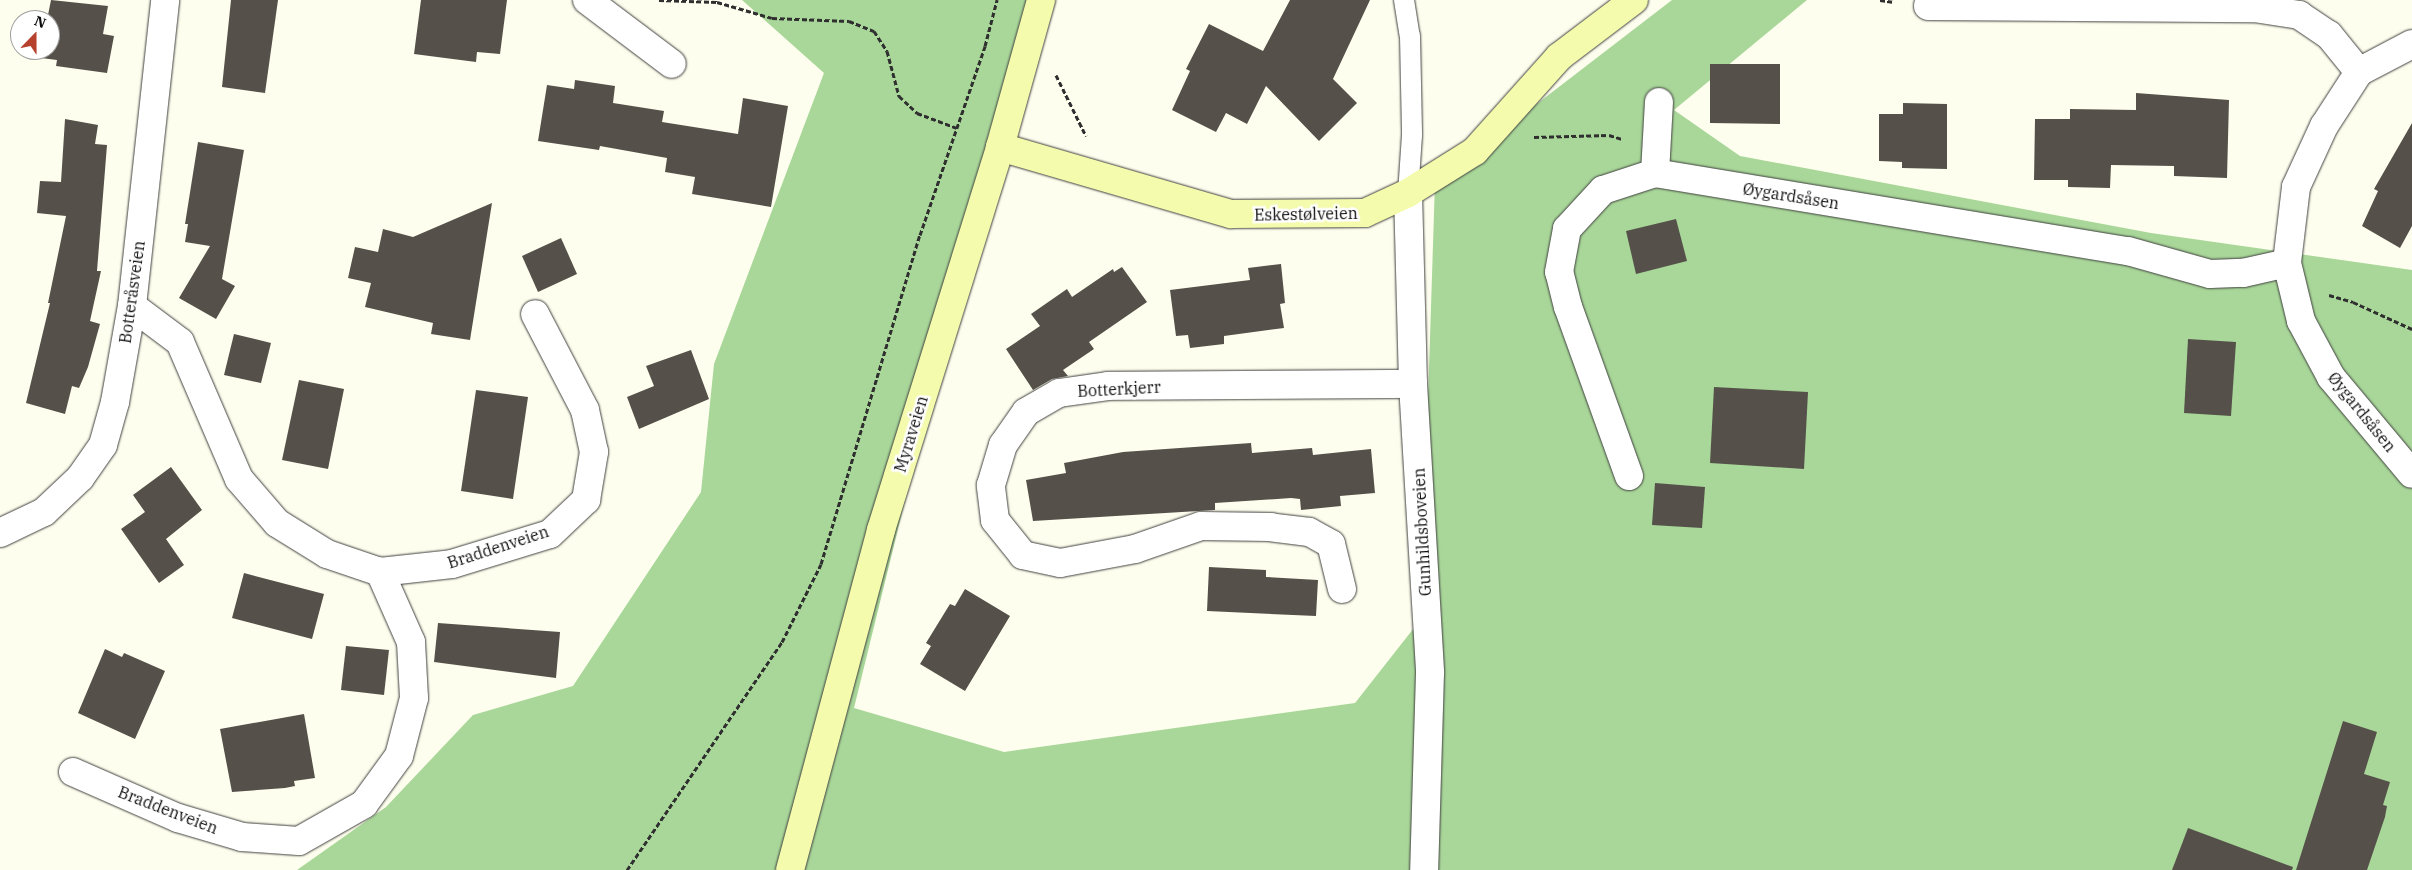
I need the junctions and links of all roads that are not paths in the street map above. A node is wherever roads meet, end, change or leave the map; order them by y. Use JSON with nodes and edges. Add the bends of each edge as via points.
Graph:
{"nodes":[{"id":1,"x":165,"y":0,"type":"edge"},
{"id":2,"x":587,"y":0,"type":"edge"},
{"id":3,"x":1041,"y":0,"type":"edge"},
{"id":4,"x":1404,"y":0,"type":"edge"},
{"id":5,"x":1634,"y":0,"type":"edge"},
{"id":6,"x":1928,"y":6,"type":"dead end"},
{"id":7,"x":2412,"y":44,"type":"edge"},
{"id":8,"x":672,"y":64,"type":"dead end"},
{"id":9,"x":2359,"y":72,"type":"junction"},
{"id":10,"x":1659,"y":102,"type":"dead end"},
{"id":11,"x":1000,"y":147,"type":"junction"},
{"id":12,"x":1654,"y":173,"type":"junction"},
{"id":13,"x":1408,"y":193,"type":"junction"},
{"id":14,"x":2287,"y":263,"type":"junction"},
{"id":15,"x":132,"y":306,"type":"junction"},
{"id":16,"x":535,"y":314,"type":"dead end"},
{"id":17,"x":1413,"y":384,"type":"junction"},
{"id":18,"x":2412,"y":474,"type":"edge"},
{"id":19,"x":1629,"y":476,"type":"dead end"},
{"id":20,"x":0,"y":533,"type":"edge"},
{"id":21,"x":380,"y":572,"type":"junction"},
{"id":22,"x":1342,"y":589,"type":"dead end"},
{"id":23,"x":72,"y":772,"type":"dead end"},
{"id":24,"x":790,"y":870,"type":"edge"},
{"id":25,"x":1424,"y":870,"type":"edge"}],
"edges":[{"from":1,"to":15,"type":"street","name":"Botteråsveien"},
{"from":2,"to":8,"type":"street"},
{"from":3,"to":11,"type":"main road","name":"Myraveien"},
{"from":4,"to":13,"type":"lane","via":[[1410,36],[1412,135]]},
{"from":5,"to":13,"type":"main road","name":"Eskestølveien","via":[[1559,57],[1475,151]]},
{"from":6,"to":9,"type":"street","via":[[2254,8],[2299,15],[2329,34]]},
{"from":7,"to":9,"type":"street","name":"Øygardsåsen"},
{"from":9,"to":14,"type":"street","name":"Øygardsåsen","via":[[2324,126],[2296,187]]},
{"from":10,"to":12,"type":"street"},
{"from":11,"to":13,"type":"main road","name":"Eskestølveien","via":[[1231,214],[1365,213]]},
{"from":11,"to":24,"type":"main road","name":"Myraveien","via":[[881,530]]},
{"from":12,"to":14,"type":"street","name":"Øygardsåsen","via":[[2128,250],[2210,274],[2243,273]]},
{"from":12,"to":19,"type":"street","name":"Øygardsåsen","via":[[1603,190],[1567,229],[1559,272],[1568,307]]},
{"from":13,"to":17,"type":"street","name":"Gunhildsboveien"},
{"from":14,"to":18,"type":"street","name":"Øygardsåsen","via":[[2301,320],[2331,377]]},
{"from":15,"to":20,"type":"street","name":"Botteråsveien","via":[[115,402],[103,445],[80,478],[44,512]]},
{"from":15,"to":21,"type":"street","name":"Braddenveien","via":[[180,342],[239,479],[277,523],[327,554]]},
{"from":16,"to":21,"type":"street","name":"Braddenveien","via":[[585,410],[594,452],[586,500],[550,534],[452,564]]},
{"from":17,"to":22,"type":"street","name":"Botterkjerr","via":[[1108,386],[1059,393],[1026,412],[1003,445],[991,485],[995,520],[1023,555],[1060,563],[1135,549],[1201,526],[1271,527],[1309,532],[1331,544]]},
{"from":17,"to":25,"type":"street","name":"Gunhildsboveien","via":[[1430,673]]},
{"from":21,"to":23,"type":"street","name":"Braddenveien","via":[[411,642],[414,698],[399,756],[364,804],[299,841],[242,837],[178,818]]}]}
